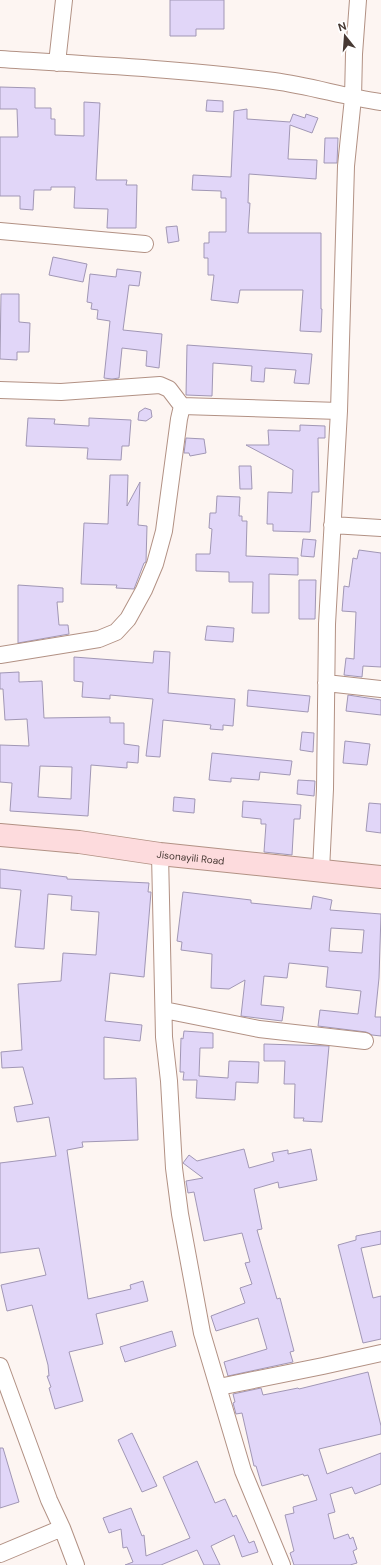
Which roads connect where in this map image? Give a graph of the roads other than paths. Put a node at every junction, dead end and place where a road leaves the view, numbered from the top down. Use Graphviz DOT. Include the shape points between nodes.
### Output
graph roads {
  1 [pos="64,0"];
  2 [pos="358,0"];
  3 [pos="0,59"];
  4 [pos="57,63"];
  5 [pos="353,98"];
  6 [pos="381,102"];
  7 [pos="0,231"];
  8 [pos="145,244"];
  9 [pos="0,390"];
  10 [pos="182,406"];
  11 [pos="339,411"];
  12 [pos="332,526"];
  13 [pos="381,528"];
  14 [pos="0,655"];
  15 [pos="326,683"];
  16 [pos="381,689"];
  17 [pos="0,835"];
  18 [pos="160,854"];
  19 [pos="321,870"];
  20 [pos="381,877"];
  21 [pos="164,1010"];
  22 [pos="365,1041"];
  23 [pos="381,1353"];
  24 [pos="0,1366"];
  25 [pos="219,1387"];
  26 [pos="62,1528"];
  27 [pos="0,1554"];
  28 [pos="76,1565"];
  29 [pos="282,1565"];
  1 -- 4 [label="street"];
  2 -- 5 [label="street"];
  3 -- 4 [label="street"];
  4 -- 5 [label="street" via="172,70 272,81 304,85"];
  5 -- 6 [label="street"];
  5 -- 11 [label="street" via="346,166"];
  7 -- 8 [label="street"];
  9 -- 10 [label="street" via="61,392 160,385 169,389"];
  10 -- 11 [label="street"];
  10 -- 14 [label="street" via="164,531 144,590 128,619 116,632 100,639"];
  11 -- 12 [label="street"];
  12 -- 13 [label="street"];
  12 -- 15 [label="street"];
  15 -- 16 [label="street"];
  15 -- 19 [label="street"];
  17 -- 18 [label="street, Jisonayili Road" via="79,842"];
  18 -- 19 [label="street, Jisonayili Road"];
  18 -- 21 [label="street"];
  19 -- 20 [label="street, Jisonayili Road"];
  21 -- 22 [label="street" via="259,1029"];
  21 -- 25 [label="street" via="174,1168 180,1214 202,1333"];
  23 -- 25 [label="street"];
  24 -- 26 [label="street" via="49,1500"];
  25 -- 29 [label="street" via="243,1471"];
  26 -- 27 [label="street"];
  26 -- 28 [label="street"];
}
